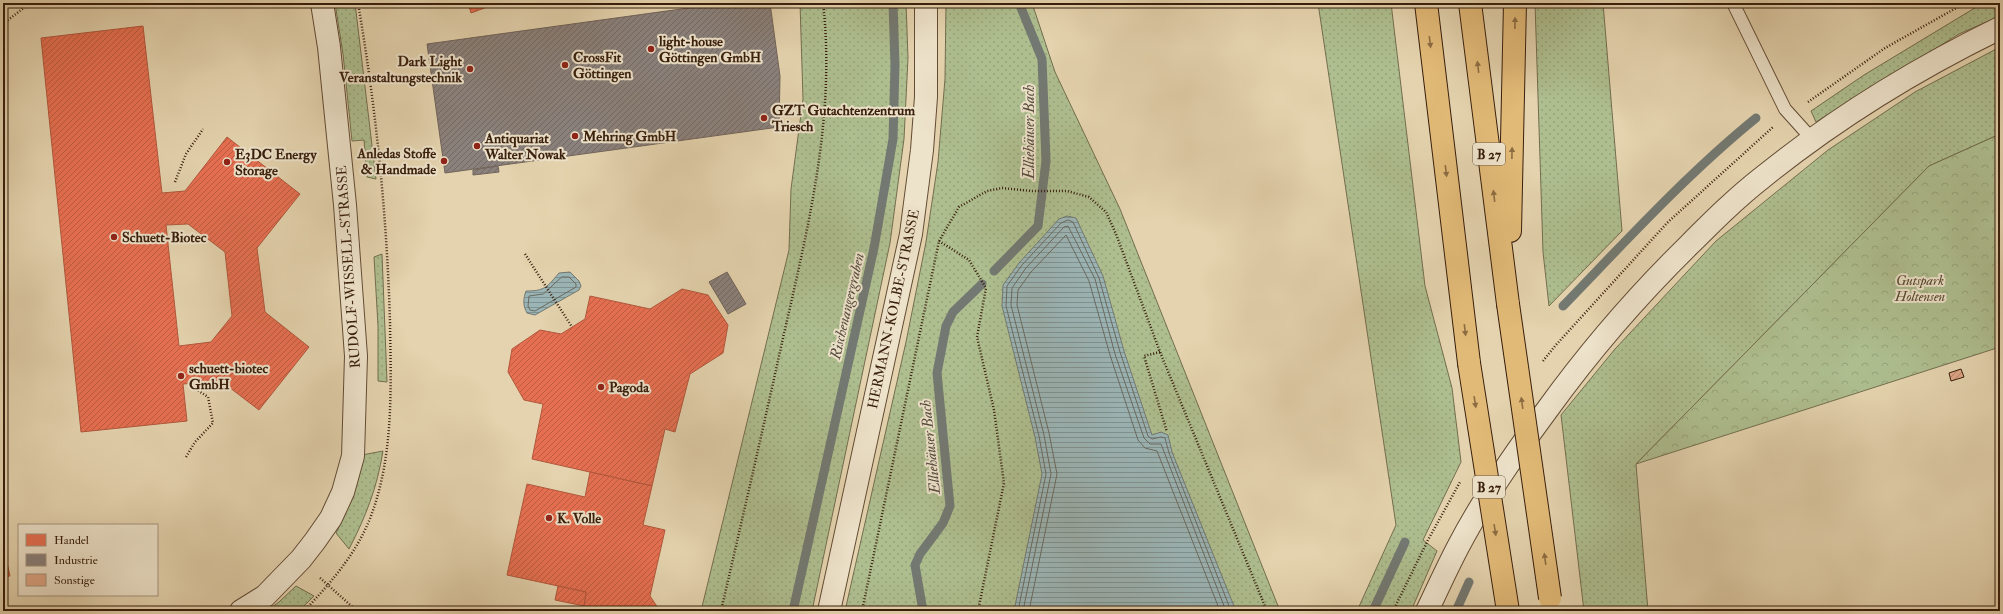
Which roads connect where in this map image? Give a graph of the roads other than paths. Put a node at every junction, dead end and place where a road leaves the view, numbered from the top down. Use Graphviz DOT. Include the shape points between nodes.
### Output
graph roads {
  1 [pos="322,3"];
  2 [pos="926,3"];
  3 [pos="1426,3"];
  4 [pos="1470,3"];
  5 [pos="1515,3"];
  6 [pos="1733,3"];
  7 [pos="2000,28"];
  8 [pos="1812,139"];
  9 [pos="1508,304"];
  10 [pos="1551,604"];
  11 [pos="241,611"];
  12 [pos="829,611"];
  13 [pos="1427,611"];
  14 [pos="1508,611"];
  1 -- 11 [label="street, RUDOLF-WISSELL-STRASSE" via="345,205 356,356 353,456 343,492 331,518 301,559 265,596"];
  2 -- 12 [label="street, HERMANN-KOLBE-STRASSE" via="926,98 911,234"];
  3 -- 14 [label="highway, B 27, one-way, bridge" via="1469,363"];
  9 -- 4 [label="highway, B 27, one-way"];
  9 -- 5 [label="highway, one-way"];
  6 -- 8 [label="lane" via="1785,109"];
  7 -- 8 [label="street" via="1903,79"];
  8 -- 13 [label="street" via="1721,213 1646,287 1578,366 1514,454 1459,545"];
  10 -- 9 [label="highway, B 27, one-way, bridge"];
}
